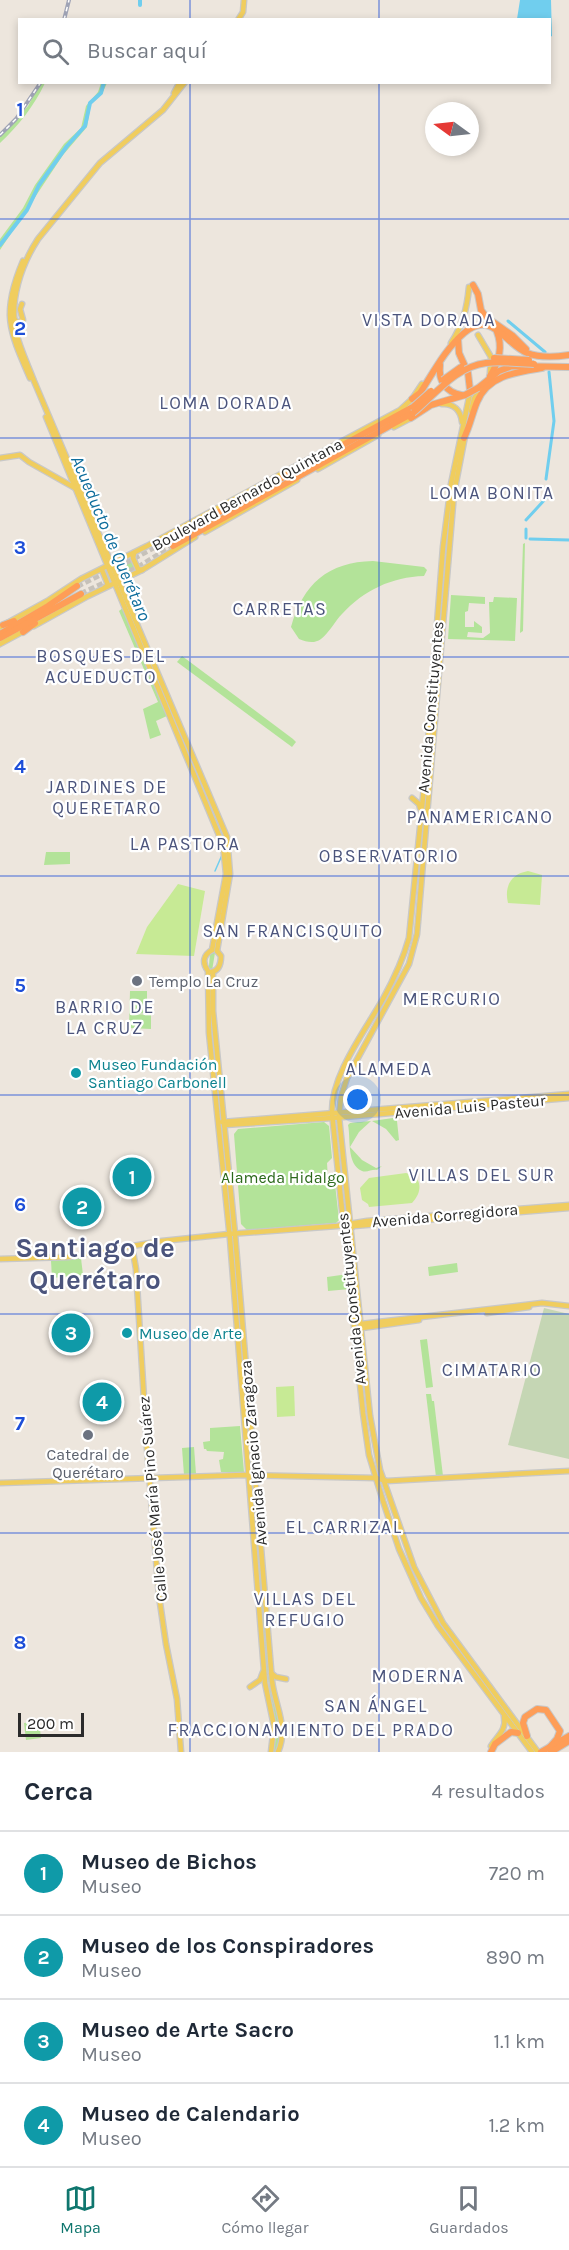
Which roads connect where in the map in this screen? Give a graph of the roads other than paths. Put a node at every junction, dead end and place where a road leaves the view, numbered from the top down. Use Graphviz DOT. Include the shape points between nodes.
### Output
graph roads {
  1 [pos="245,0"];
  2 [pos="240,18"];
  3 [pos="179,84"];
  4 [pos="183,84"];
  5 [pos="471,286"];
  6 [pos="468,297"];
  7 [pos="22,304"];
  8 [pos="15,319"];
  9 [pos="495,329"];
  10 [pos="478,335"];
  11 [pos="458,338"];
  12 [pos="534,355"];
  13 [pos="443,359"];
  14 [pos="569,361"];
  15 [pos="542,368"];
  16 [pos="486,381"];
  17 [pos="465,393"];
  18 [pos="412,399"];
  19 [pos="411,418"];
  20 [pos="368,426"];
  21 [pos="53,429"];
  22 [pos="461,430"];
  23 [pos="464,438"];
  24 [pos="373,439"];
  25 [pos="346,446"];
  26 [pos="336,447"];
  27 [pos="332,456"];
  28 [pos="0,458"];
  29 [pos="272,483"];
  30 [pos="78,487"];
  31 [pos="240,496"];
  32 [pos="244,507"];
  33 [pos="199,535"];
  34 [pos="172,537"];
  35 [pos="173,546"];
  36 [pos="134,553"];
  37 [pos="110,564"];
  38 [pos="97,570"];
  39 [pos="142,570"];
  40 [pos="117,583"];
  41 [pos="77,586"];
  42 [pos="84,595"];
  43 [pos="51,607"];
  44 [pos="2,626"];
  45 [pos="23,632"];
  46 [pos="0,638"];
  47 [pos="146,651"];
  48 [pos="412,798"];
  49 [pos="213,802"];
  50 [pos="209,807"];
  51 [pos="421,814"];
  52 [pos="214,950"];
  53 [pos="210,972"];
  54 [pos="569,1096"];
  55 [pos="339,1115"];
  56 [pos="332,1116"];
  57 [pos="222,1123"];
  58 [pos="569,1206"];
  59 [pos="344,1226"];
  60 [pos="351,1226"];
  61 [pos="345,1232"];
  62 [pos="232,1234"];
  63 [pos="132,1246"];
  64 [pos="0,1259"];
  65 [pos="569,1308"];
  66 [pos="362,1326"];
  67 [pos="569,1471"];
  68 [pos="251,1476"];
  69 [pos="150,1478"];
  70 [pos="376,1478"];
  71 [pos="383,1480"];
  72 [pos="0,1483"];
  73 [pos="264,1669"];
  74 [pos="271,1673"];
  75 [pos="286,1679"];
  76 [pos="250,1687"];
  77 [pos="500,1709"];
  78 [pos="518,1732"];
  79 [pos="527,1736"];
  80 [pos="569,1736"];
  81 [pos="274,1737"];
  82 [pos="282,1738"];
  83 [pos="569,1741"];
  84 [pos="545,1751"];
  85 [pos="181,1752"];
  86 [pos="271,1752"];
  87 [pos="278,1752"];
  88 [pos="490,1752"];
  89 [pos="532,1752"];
  1 -- 2 [label="main road"];
  3 -- 21 [label="main road" via="161,109 91,170 36,237 18,273 11,302 11,333"];
  4 -- 8 [label="main road" via="163,110 100,163 38,239 19,281"];
  5 -- 6 [label="main road"];
  5 -- 12 [label="highway" via="486,317"];
  6 -- 11 [label="main road" via="466,318"];
  6 -- 18 [label="main road, Boulevard Bernardo Quintana" via="459,330"];
  7 -- 8 [label="main road" via="23,320 18,323"];
  8 -- 21 [label="main road" via="19,341"];
  9 -- 11 [label="highway" via="478,325"];
  9 -- 12 [label="highway"];
  9 -- 16 [label="highway" via="500,352"];
  10 -- 16 [label="main road, Avenida Constituyentes" via="491,357"];
  11 -- 13 [label="highway"];
  11 -- 17 [label="highway" via="459,353 468,373"];
  12 -- 14 [label="highway"];
  13 -- 17 [label="highway" via="443,384 451,392"];
  13 -- 18 [label="highway"];
  14 -- 15 [label="highway"];
  14 -- 25 [label="highway, Boulevard Bernardo Quintana, bridge" via="474,361 453,371 408,411"];
  15 -- 16 [label="highway" via="512,366"];
  15 -- 23 [label="highway" via="506,374 485,389"];
  16 -- 17 [label="highway, bridge"];
  16 -- 23 [label="main road, Avenida Constituyentes" via="474,399"];
  17 -- 19 [label="highway" via="431,405"];
  17 -- 22 [label="main road, Avenida Constituyentes"];
  18 -- 20 [label="main road, Boulevard Bernardo Quintana" via="400,410"];
  19 -- 22 [label="main road, Boulevard Bernardo Quintana" via="447,404 460,413"];
  19 -- 24 [label="main road, Boulevard Bernardo Quintana"];
  20 -- 26 [label="highway"];
  20 -- 31 [label="main road, Boulevard Bernardo Quintana"];
  21 -- 30 [label="main road"];
  22 -- 51 [label="main road, Avenida Constituyentes" via="443,547"];
  23 -- 55 [label="main road, Avenida Constituyentes" via="454,493 417,934 409,964 346,1078"];
  24 -- 27 [label="highway"];
  24 -- 33 [label="main road, Boulevard Bernardo Quintana"];
  25 -- 26 [label="highway, Boulevard Bernardo Quintana"];
  25 -- 27 [label="highway, Boulevard Bernardo Quintana"];
  26 -- 29 [label="highway, Boulevard Bernardo Quintana"];
  27 -- 32 [label="highway, Boulevard Bernardo Quintana"];
  28 -- 30 [label="main road" via="21,455"];
  29 -- 31 [label="highway"];
  29 -- 34 [label="highway, Boulevard Bernardo Quintana"];
  30 -- 37 [label="main road"];
  31 -- 36 [label="main road, Boulevard Bernardo Quintana"];
  32 -- 33 [label="highway"];
  32 -- 35 [label="highway, Boulevard Bernardo Quintana"];
  33 -- 39 [label="main road, Boulevard Bernardo Quintana"];
  36 -- 37 [label="main road, Boulevard Bernardo Quintana"];
  36 -- 39 [label="main road" via="134,562"];
  37 -- 38 [label="main road, Boulevard Bernardo Quintana"];
  37 -- 40 [label="main road"];
  38 -- 42 [label="main road" via="102,570 108,585"];
  38 -- 44 [label="main road, Boulevard Bernardo Quintana"];
  39 -- 40 [label="main road, Boulevard Bernardo Quintana"];
  40 -- 42 [label="main road, Boulevard Bernardo Quintana"];
  40 -- 47 [label="main road"];
  41 -- 43 [label="highway, Boulevard Bernardo Quintana"];
  42 -- 43 [label="highway, Boulevard Bernardo Quintana"];
  42 -- 45 [label="main road, Boulevard Bernardo Quintana"];
  43 -- 44 [label="highway"];
  43 -- 45 [label="highway"];
  43 -- 46 [label="highway, Boulevard Bernardo Quintana"];
  45 -- 46 [label="main road, Boulevard Bernardo Quintana"];
  47 -- 49 [label="main road"];
  47 -- 50 [label="main road"];
  48 -- 51 [label="main road" via="419,804"];
  49 -- 50 [label="main road"];
  49 -- 52 [label="main road" via="227,837 230,874"];
  50 -- 52 [label="main road" via="223,842 226,874"];
  51 -- 56 [label="main road, Avenida Constituyentes" via="406,950 340,1076 332,1100"];
  52 -- 53 [label="main road" via="204,960"];
  52 -- 53 [label="main road" via="221,961"];
  53 -- 57 [label="main road, Avenida Ignacio Zaragoza" via="209,1022"];
  54 -- 55 [label="main road, Avenida Luis Pasteur"];
  55 -- 56 [label="main road, Avenida Luis Pasteur"];
  55 -- 60 [label="main road, Avenida Constituyentes"];
  56 -- 57 [label="main road, Avenida Luis Pasteur"];
  56 -- 59 [label="main road, Avenida Constituyentes"];
  57 -- 62 [label="main road, Avenida Ignacio Zaragoza"];
  58 -- 60 [label="main road, Avenida Corregidora"];
  59 -- 60 [label="main road, Avenida Corregidora"];
  59 -- 61 [label="main road, Avenida Constituyentes"];
  59 -- 62 [label="main road, Avenida Corregidora"];
  60 -- 61 [label="main road"];
  60 -- 66 [label="main road, Avenida Constituyentes"];
  61 -- 70 [label="main road, Avenida Constituyentes" via="363,1413"];
  62 -- 63 [label="main road, Avenida Corregidora"];
  62 -- 68 [label="main road, Avenida Ignacio Zaragoza"];
  63 -- 64 [label="main road, Avenida Corregidora" via="68,1257"];
  63 -- 69 [label="main road, Calle José María Pino Suárez"];
  65 -- 66 [label="main road" via="542,1305"];
  66 -- 71 [label="main road, Avenida Constituyentes" via="370,1416"];
  67 -- 71 [label="main road"];
  68 -- 69 [label="main road"];
  68 -- 70 [label="main road"];
  68 -- 73 [label="main road, Avenida Ignacio Zaragoza"];
  68 -- 74 [label="main road, Avenida Ignacio Zaragoza"];
  69 -- 72 [label="main road"];
  69 -- 85 [label="main road, Calle José María Pino Suárez" via="159,1596 177,1699"];
  70 -- 71 [label="main road"];
  70 -- 77 [label="main road, Avenida Constituyentes" via="399,1548 421,1598"];
  71 -- 79 [label="main road, Avenida Constituyentes" via="414,1567 442,1622"];
  73 -- 76 [label="main road" via="260,1680"];
  73 -- 81 [label="main road, Avenida Ignacio Zaragoza"];
  74 -- 75 [label="main road"];
  74 -- 82 [label="main road, Avenida Ignacio Zaragoza" via="282,1720"];
  77 -- 78 [label="main road, Avenida Constituyentes"];
  77 -- 88 [label="main road" via="505,1724"];
  78 -- 88 [label="highway" via="511,1732"];
  78 -- 89 [label="main road, Avenida Constituyentes"];
  79 -- 84 [label="main road, Avenida Constituyentes"];
  79 -- 84 [label="highway" via="525,1717 545,1706 560,1731"];
  80 -- 84 [label="highway"];
  81 -- 82 [label="main road"];
  81 -- 86 [label="main road, Avenida Ignacio Zaragoza"];
  82 -- 87 [label="main road, Avenida Ignacio Zaragoza"];
  83 -- 84 [label="highway"];
}
